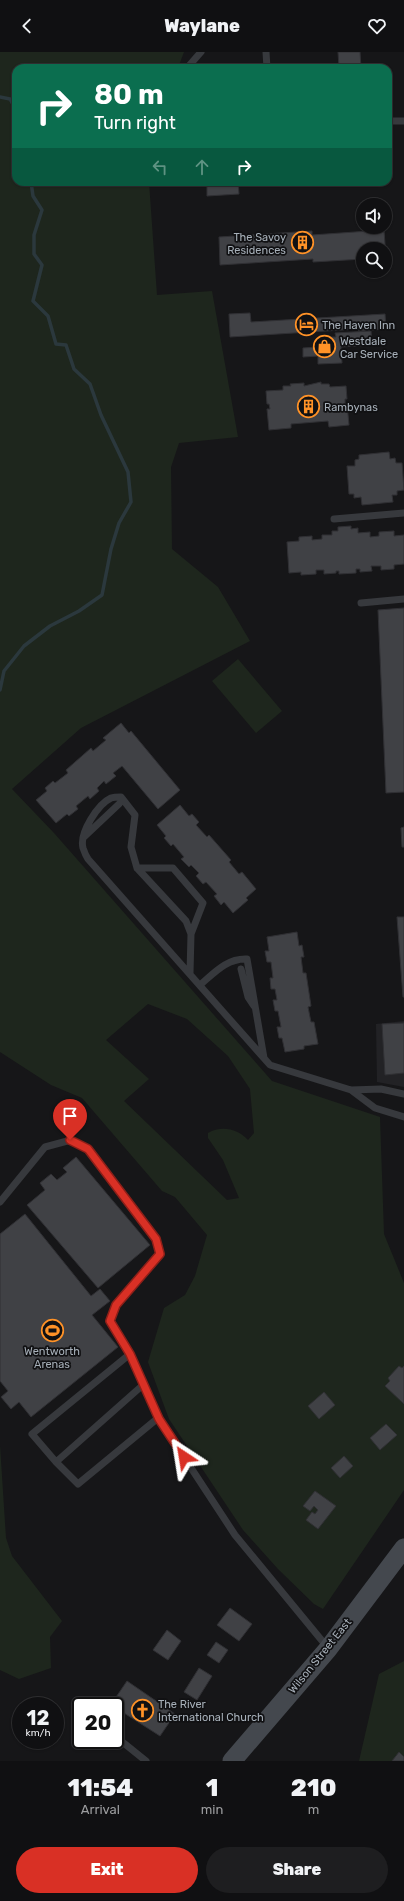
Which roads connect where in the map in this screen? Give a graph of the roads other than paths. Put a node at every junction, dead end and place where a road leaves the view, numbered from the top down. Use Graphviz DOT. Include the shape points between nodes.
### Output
graph roads {
  1 [pos="201,52"];
  2 [pos="266,52"];
  3 [pos="190,64"];
  4 [pos="267,64"];
  5 [pos="392,121"];
  6 [pos="404,121"];
  7 [pos="404,513"];
  8 [pos="334,518"];
  9 [pos="404,599"];
  10 [pos="361,603"];
  11 [pos="119,804"];
  12 [pos="83,838"];
  13 [pos="137,868"];
  14 [pos="191,934"];
  15 [pos="241,968"];
  16 [pos="190,973"];
  17 [pos="200,985"];
  18 [pos="255,1007"];
  19 [pos="264,1058"];
  20 [pos="351,1090"];
  21 [pos="404,1094"];
  22 [pos="404,1118"];
  23 [pos="0,1202"];
  24 [pos="130,1354"];
  25 [pos="144,1384"];
  26 [pos="159,1419"];
  27 [pos="56,1462"];
  28 [pos="404,1548"];
  29 [pos="328,1648"];
  30 [pos="124,1743"];
  31 [pos="146,1761"];
  32 [pos="232,1761"];
  1 -- 3 [label="lane"];
  2 -- 4 [label="lane"];
  5 -- 6 [label="lane"];
  7 -- 8 [label="lane"];
  9 -- 10 [label="lane"];
  11 -- 12 [label="lane"];
  12 -- 13 [label="lane" via="87,826 99,809 112,798 121,797 136,815 131,847"];
  12 -- 16 [label="lane" via="82,847 88,859"];
  13 -- 14 [label="lane" via="186,921"];
  13 -- 14 [label="lane" via="173,868 203,903"];
  14 -- 16 [label="lane"];
  15 -- 18 [label="lane" via="248,997"];
  16 -- 17 [label="lane"];
  17 -- 18 [label="lane" via="236,958 247,959"];
  17 -- 19 [label="lane"];
  18 -- 19 [label="lane"];
  19 -- 20 [label="lane" via="270,1065"];
  20 -- 21 [label="lane" via="382,1089"];
  20 -- 22 [label="lane" via="375,1108"];
  23 -- 24 [label="lane" via="45,1147 70,1140 88,1149 156,1239 160,1254 116,1305 110,1321"];
  24 -- 25 [label="lane"];
  24 -- 27 [label="lane" via="32,1434"];
  25 -- 26 [label="lane"];
  25 -- 27 [label="lane"];
  26 -- 27 [label="lane" via="78,1484"];
  26 -- 29 [label="lane" via="235,1535"];
  28 -- 29 [label="main road, Wilson Street East"];
  29 -- 32 [label="main road, Wilson Street East"];
  30 -- 31 [label="lane"];
}
